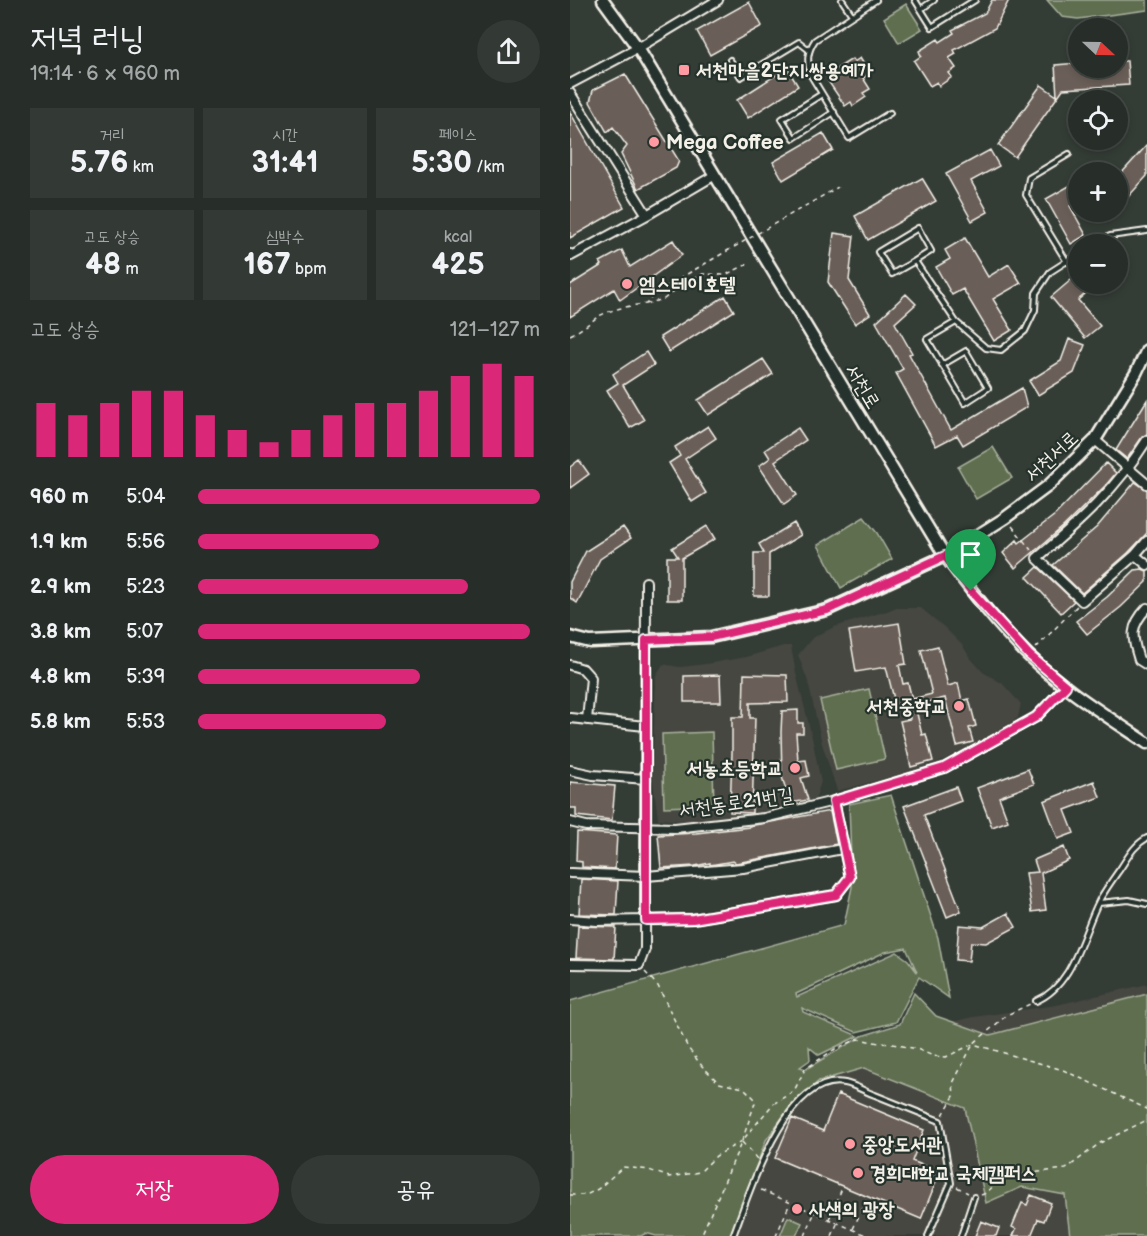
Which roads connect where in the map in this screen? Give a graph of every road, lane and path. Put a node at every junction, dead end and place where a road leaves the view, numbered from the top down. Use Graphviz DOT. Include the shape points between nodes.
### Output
graph roads {
  1 [pos="603,0"];
  2 [pos="718,0"];
  3 [pos="842,0"];
  4 [pos="876,0"];
  5 [pos="915,0"];
  6 [pos="934,0"];
  7 [pos="975,0"];
  8 [pos="921,9"];
  9 [pos="852,15"];
  10 [pos="638,48"];
  11 [pos="809,50"];
  12 [pos="730,60"];
  13 [pos="570,84"];
  14 [pos="570,93"];
  15 [pos="822,94"];
  16 [pos="834,112"];
  17 [pos="890,113"];
  18 [pos="1069,154"];
  19 [pos="715,175"];
  20 [pos="838,187"];
  21 [pos="647,215"];
  22 [pos="1147,231"];
  23 [pos="1125,234"];
  24 [pos="570,254"];
  25 [pos="915,261"];
  26 [pos="1067,262"];
  27 [pos="748,264"];
  28 [pos="646,304"];
  29 [pos="956,322"];
  30 [pos="570,335"];
  31 [pos="1147,350"];
  32 [pos="942,365"];
  33 [pos="1095,440"];
  34 [pos="1147,440"];
  35 [pos="1129,469"];
  36 [pos="1147,484"];
  37 [pos="1005,518"];
  38 [pos="1147,541"];
  39 [pos="1135,555"];
  40 [pos="945,556"];
  41 [pos="1037,558"];
  42 [pos="1147,565"];
  43 [pos="646,582"];
  44 [pos="1082,601"];
  45 [pos="1147,608"];
  46 [pos="570,637"];
  47 [pos="646,640"];
  48 [pos="1029,655"];
  49 [pos="570,665"];
  50 [pos="1147,665"];
  51 [pos="1066,686"];
  52 [pos="570,718"];
  53 [pos="587,720"];
  54 [pos="645,726"];
  55 [pos="1147,743"];
  56 [pos="570,770"];
  57 [pos="646,779"];
  58 [pos="834,801"];
  59 [pos="570,822"];
  60 [pos="646,828"];
  61 [pos="1147,838"];
  62 [pos="842,849"];
  63 [pos="570,873"];
  64 [pos="646,876"];
  65 [pos="1098,903"];
  66 [pos="1147,904"];
  67 [pos="570,919"];
  68 [pos="646,920"];
  69 [pos="570,964"];
  70 [pos="639,965"];
  71 [pos="1036,1001"];
  72 [pos="973,1044"];
  73 [pos="1147,1109"];
  74 [pos="1147,1120"];
  75 [pos="939,1121"];
  76 [pos="742,1141"];
  77 [pos="761,1164"];
  78 [pos="951,1183"];
  79 [pos="843,1186"];
  80 [pos="761,1190"];
  81 [pos="570,1195"];
  82 [pos="868,1197"];
  83 [pos="975,1197"];
  84 [pos="790,1202"];
  85 [pos="814,1213"];
  86 [pos="828,1219"];
  87 [pos="837,1223"];
  88 [pos="853,1230"];
  89 [pos="701,1236"];
  90 [pos="733,1236"];
  91 [pos="776,1236"];
  92 [pos="805,1236"];
  93 [pos="832,1236"];
  94 [pos="865,1236"];
  95 [pos="928,1236"];
  96 [pos="961,1236"];
  1 -- 10 [label="street, 서천로"];
  2 -- 10 [label="street"];
  3 -- 9 [label="lane"];
  4 -- 9 [label="lane"];
  5 -- 8 [label="lane"];
  6 -- 8 [label="lane"];
  7 -- 8 [label="lane" via="932,27"];
  9 -- 11 [label="lane" via="815,40"];
  10 -- 13 [label="street"];
  10 -- 19 [label="street, 서천로"];
  11 -- 12 [label="lane" via="799,42 741,77"];
  11 -- 15 [label="lane" via="810,74"];
  14 -- 21 [label="street"];
  15 -- 16 [label="lane"];
  15 -- 16 [label="lane" via="782,119 794,138"];
  16 -- 17 [label="lane" via="849,138"];
  18 -- 26 [label="lane" via="1029,178 1026,195"];
  19 -- 21 [label="street"];
  19 -- 40 [label="street, 서천로"];
  20 -- 28 [label="path, bridge" via="656,292"];
  21 -- 24 [label="street"];
  22 -- 23 [label="lane"];
  25 -- 25 [label="lane" via="931,251 918,228 878,252 892,274"];
  25 -- 29 [label="lane"];
  26 -- 29 [label="lane" via="1050,272 1036,293 1035,310 1025,331 1001,350 986,348"];
  27 -- 28 [label="path" via="725,275 703,274 664,299"];
  28 -- 30 [label="path" via="601,315"];
  29 -- 32 [label="lane" via="927,339"];
  31 -- 33 [label="street, 서천서로"];
  32 -- 32 [label="lane" via="965,403 988,388 966,351"];
  33 -- 35 [label="street"];
  33 -- 37 [label="street, 서천서로" via="1048,486"];
  34 -- 35 [label="street"];
  35 -- 36 [label="street"];
  35 -- 41 [label="street" via="1084,519"];
  37 -- 40 [label="street, 서천서로"];
  37 -- 41 [label="path"];
  38 -- 39 [label="street"];
  39 -- 42 [label="street"];
  39 -- 44 [label="street"];
  40 -- 47 [label="street, 서천서로" via="827,610 711,637"];
  40 -- 48 [label="street, 서천로"];
  41 -- 44 [label="street"];
  43 -- 47 [label="street"];
  44 -- 48 [label="path"];
  45 -- 50 [label="street" via="1137,619 1132,634 1139,660"];
  46 -- 47 [label="street, 서천서로" via="590,642"];
  47 -- 54 [label="street"];
  48 -- 51 [label="street, 서천로"];
  49 -- 53 [label="street" via="583,669 591,678"];
  51 -- 55 [label="street, 서천로"];
  51 -- 58 [label="street, 서천동로21번길" via="1036,717 944,768"];
  52 -- 53 [label="street"];
  53 -- 54 [label="street"];
  54 -- 57 [label="street"];
  56 -- 57 [label="street"];
  57 -- 60 [label="street"];
  58 -- 60 [label="street, 서천동로21번길" via="764,818"];
  58 -- 62 [label="street"];
  59 -- 60 [label="street, 서천동로21번길"];
  60 -- 64 [label="street"];
  61 -- 65 [label="lane" via="1133,849"];
  62 -- 64 [label="street" via="743,868"];
  62 -- 68 [label="street" via="850,877 836,895 693,919"];
  63 -- 64 [label="street"];
  64 -- 68 [label="street"];
  65 -- 66 [label="lane" via="1129,900"];
  65 -- 71 [label="lane" via="1065,977 1047,997"];
  67 -- 68 [label="street"];
  68 -- 70 [label="street" via="645,949"];
  69 -- 70 [label="street"];
  70 -- 76 [label="path" via="658,986 688,1048 702,1066 719,1083 744,1088 756,1100"];
  71 -- 72 [label="path" via="1007,1015"];
  72 -- 73 [label="path" via="1063,1070"];
  72 -- 75 [label="path" via="953,1083 954,1096"];
  72 -- 76 [label="path" via="946,1057 858,1039 846,1044 805,1069 794,1091 773,1104"];
  74 -- 83 [label="path" via="1100,1143 1066,1169 1005,1176 986,1193"];
  75 -- 77 [label="lane" via="845,1083 824,1084 797,1102"];
  75 -- 78 [label="lane"];
  76 -- 77 [label="path"];
  76 -- 81 [label="path" via="716,1156 700,1172 669,1177 623,1167 598,1189 586,1195"];
  76 -- 89 [label="path"];
  77 -- 90 [label="lane"];
  78 -- 83 [label="path"];
  78 -- 95 [label="lane"];
  79 -- 86 [label="path"];
  80 -- 84 [label="path"];
  82 -- 88 [label="path"];
  83 -- 96 [label="lane"];
  84 -- 85 [label="path"];
  84 -- 91 [label="path"];
  85 -- 86 [label="path"];
  85 -- 92 [label="path"];
  86 -- 87 [label="path"];
  87 -- 88 [label="path"];
  87 -- 93 [label="path"];
  88 -- 94 [label="path"];
}
